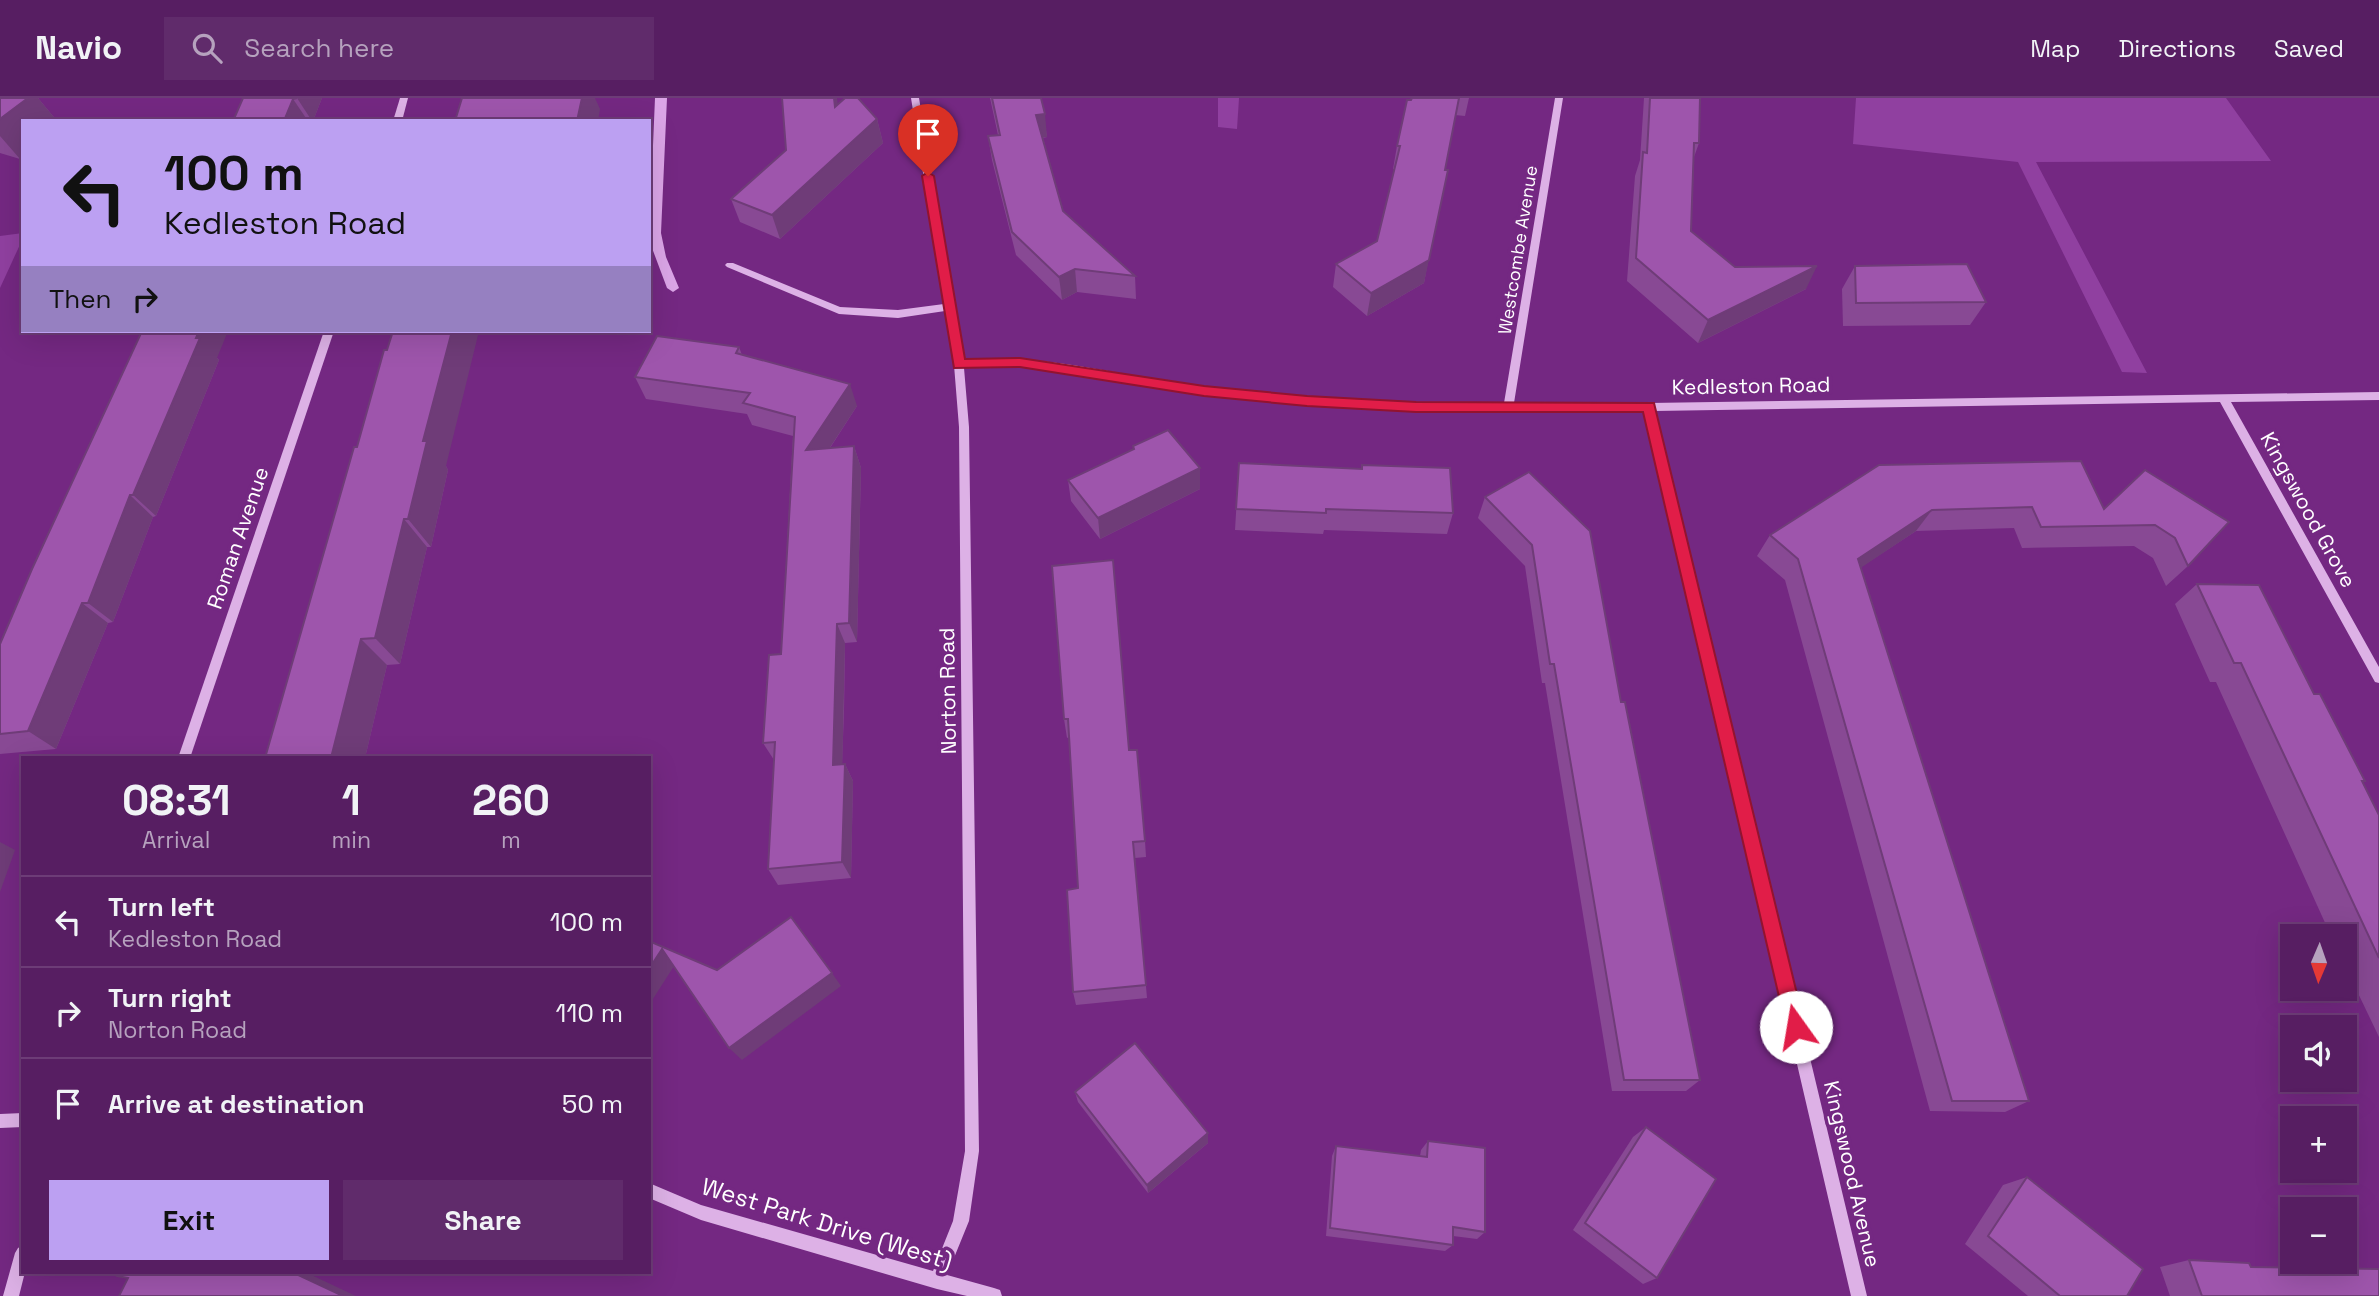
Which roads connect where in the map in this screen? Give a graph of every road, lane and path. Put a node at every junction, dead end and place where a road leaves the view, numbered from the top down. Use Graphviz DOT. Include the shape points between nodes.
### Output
graph roads {
  1 [pos="404,98"];
  2 [pos="915,98"];
  3 [pos="1559,98"];
  4 [pos="398,119"];
  5 [pos="730,265"];
  6 [pos="950,307"];
  7 [pos="328,333"];
  8 [pos="959,365"];
  9 [pos="2379,397"];
  10 [pos="2222,398"];
  11 [pos="1649,407"];
  12 [pos="1508,408"];
  13 [pos="2379,678"];
  14 [pos="185,756"];
  15 [pos="21,1120"];
  16 [pos="0,1121"];
  17 [pos="651,1191"];
  18 [pos="21,1260"];
  19 [pos="937,1281"];
  20 [pos="11,1296"];
  21 [pos="994,1296"];
  22 [pos="1859,1296"];
  1 -- 4 [label="street"];
  2 -- 6 [label="street, Norton Road"];
  3 -- 12 [label="street, Westcombe Avenue"];
  5 -- 6 [label="street" via="839,310 898,314"];
  6 -- 8 [label="street, Norton Road"];
  7 -- 14 [label="street, Roman Avenue"];
  8 -- 12 [label="street, Kedleston Road" via="1020,362 1204,391 1307,401"];
  8 -- 19 [label="street, Norton Road" via="964,428 972,1151 961,1221"];
  9 -- 10 [label="street, Kedleston Road"];
  10 -- 11 [label="street, Kedleston Road"];
  10 -- 13 [label="street, Kingswood Grove"];
  11 -- 12 [label="street, Kedleston Road"];
  11 -- 22 [label="street, Kingswood Avenue"];
  15 -- 16 [label="street"];
  17 -- 19 [label="street, West Park Drive (West)" via="701,1212"];
  18 -- 20 [label="street"];
  19 -- 21 [label="street, West Park Drive (West)"];
}
